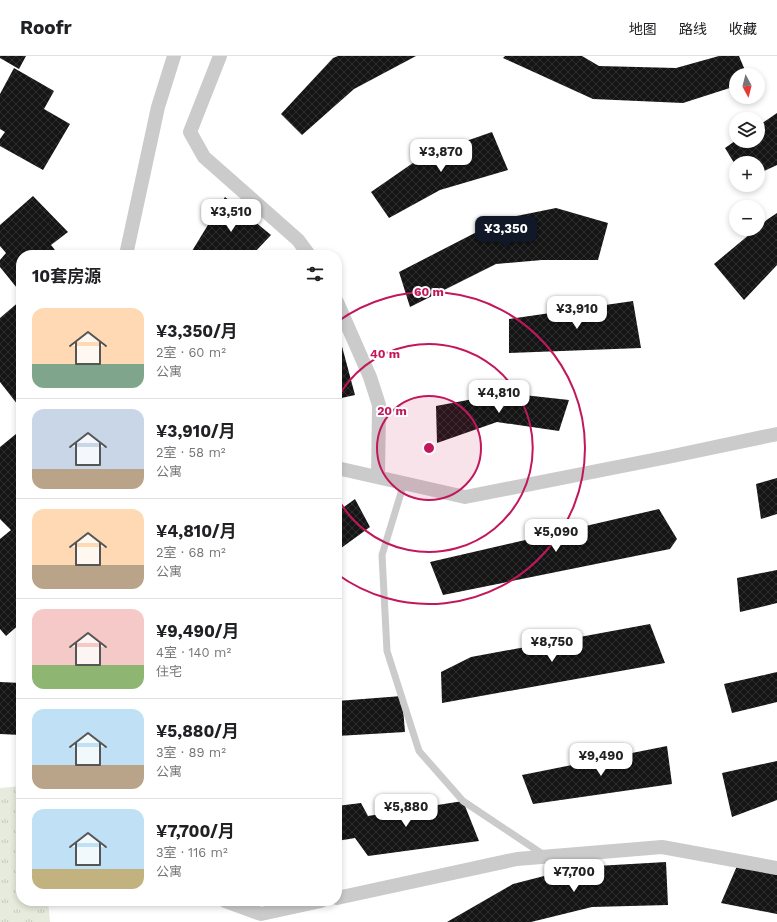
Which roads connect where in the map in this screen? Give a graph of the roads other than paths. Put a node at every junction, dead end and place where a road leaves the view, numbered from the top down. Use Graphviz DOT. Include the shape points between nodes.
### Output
graph roads {
  1 [pos="174,56"];
  2 [pos="220,56"];
  3 [pos="127,250"];
  4 [pos="305,250"];
  5 [pos="342,313"];
  6 [pos="777,434"];
  7 [pos="342,469"];
  8 [pos="378,477"];
  9 [pos="404,483"];
  10 [pos="546,856"];
  11 [pos="777,868"];
  12 [pos="342,897"];
  13 [pos="236,906"];
  14 [pos="304,906"];
  15 [pos="264,918"];
  1 -- 3 [label="street" via="158,107"];
  2 -- 4 [label="street" via="190,132 204,156 298,240"];
  5 -- 8 [label="street" via="370,377 379,405"];
  6 -- 9 [label="street" via="465,496"];
  7 -- 8 [label="street"];
  8 -- 9 [label="street"];
  9 -- 10 [label="lane" via="382,555 387,651 419,751 463,800"];
  10 -- 11 [label="street" via="662,847"];
  10 -- 12 [label="street" via="517,859"];
  13 -- 15 [label="street"];
  14 -- 15 [label="street"];
}
